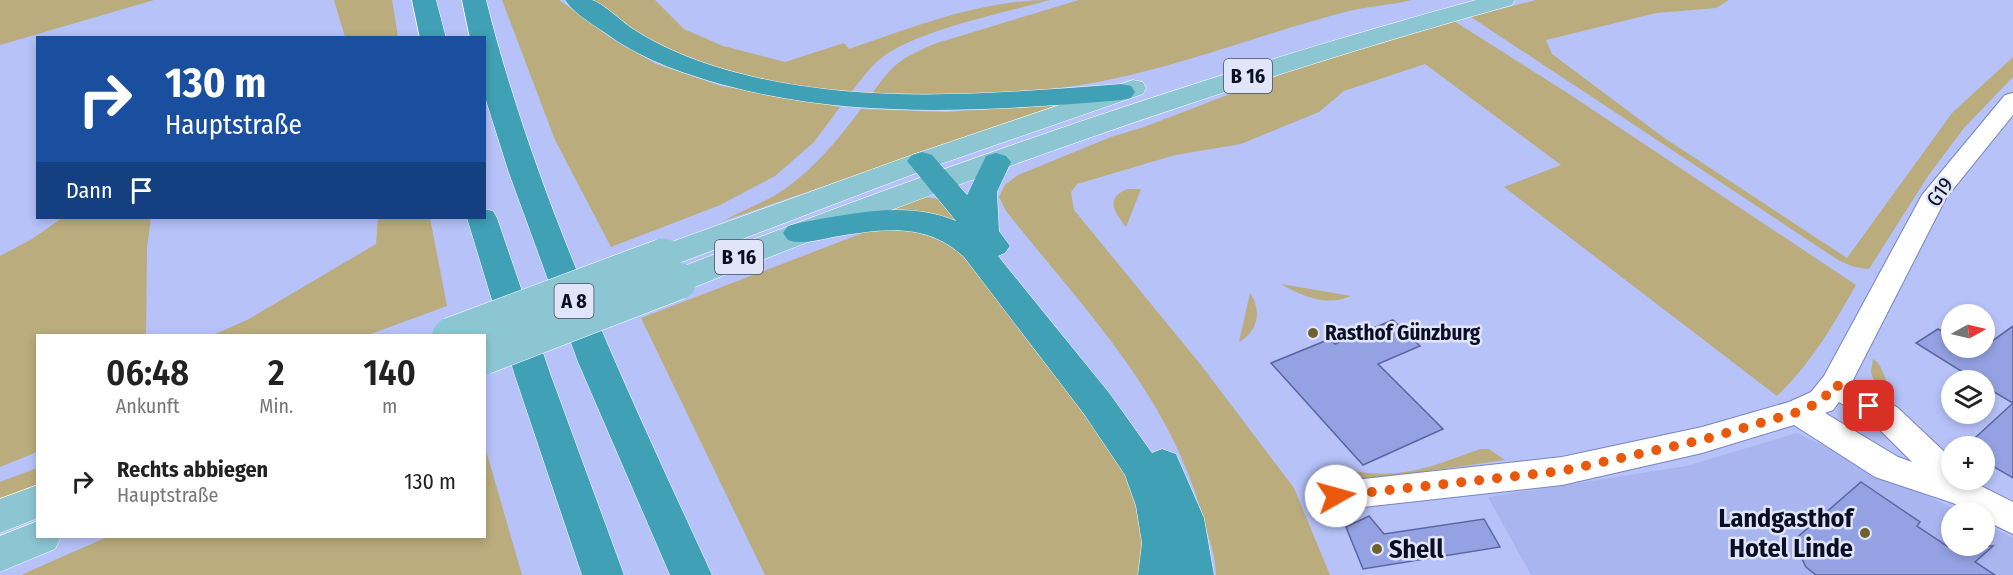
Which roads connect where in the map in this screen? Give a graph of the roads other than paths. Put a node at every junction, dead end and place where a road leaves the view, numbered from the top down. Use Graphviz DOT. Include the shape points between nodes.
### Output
graph roads {
  1 [pos="424,0"];
  2 [pos="474,0"];
  3 [pos="577,0"];
  4 [pos="1436,0"];
  5 [pos="1503,0"];
  6 [pos="433,36"];
  7 [pos="483,36"];
  8 [pos="486,51"];
  9 [pos="1120,92"];
  10 [pos="2013,100"];
  11 [pos="996,162"];
  12 [pos="931,172"];
  13 [pos="482,219"];
  14 [pos="799,232"];
  15 [pos="983,233"];
  16 [pos="670,269"];
  17 [pos="459,334"];
  18 [pos="486,355"];
  19 [pos="1835,384"];
  20 [pos="1798,412"];
  21 [pos="1941,469"];
  22 [pos="1941,480"];
  23 [pos="1966,490"];
  24 [pos="1336,496"];
  25 [pos="36,502"];
  26 [pos="0,516"];
  27 [pos="2013,519"];
  28 [pos="39,538"];
  29 [pos="0,554"];
  30 [pos="691,574"];
  31 [pos="603,575"];
  32 [pos="1160,575"];
  33 [pos="1193,575"];
  1 -- 6 [label="highway"];
  2 -- 7 [label="highway"];
  3 -- 9 [label="highway" via="652,50 722,76 788,91 887,103 992,103"];
  4 -- 9 [label="main road, B 16"];
  5 -- 11 [label="main road, B 16" via="1401,27 1139,110"];
  8 -- 30 [label="highway, A 8" via="524,173 596,362"];
  9 -- 12 [label="main road, B 16"];
  10 -- 19 [label="street, G19" via="1935,195"];
  11 -- 12 [label="main road, B 16"];
  11 -- 15 [label="highway" via="982,192"];
  12 -- 14 [label="main road, B 16"];
  12 -- 15 [label="highway"];
  12 -- 16 [label="main road, B 16"];
  13 -- 31 [label="highway"];
  14 -- 16 [label="main road, B 16"];
  14 -- 32 [label="highway" via="879,221 913,221 959,234 975,249 1097,404 1142,469 1156,506 1161,534"];
  15 -- 33 [label="highway" via="1112,387 1149,441 1170,479 1184,518"];
  16 -- 17 [label="main road, B 16, bridge"];
  16 -- 18 [label="main road, B 16, bridge"];
  19 -- 20 [label="street, G19" via="1822,401"];
  19 -- 21 [label="street" via="1887,417"];
  20 -- 22 [label="street" via="1887,467"];
  20 -- 24 [label="street, G19" via="1702,440 1562,471"];
  23 -- 27 [label="street"];
  25 -- 26 [label="main road"];
  28 -- 29 [label="main road"];
}
